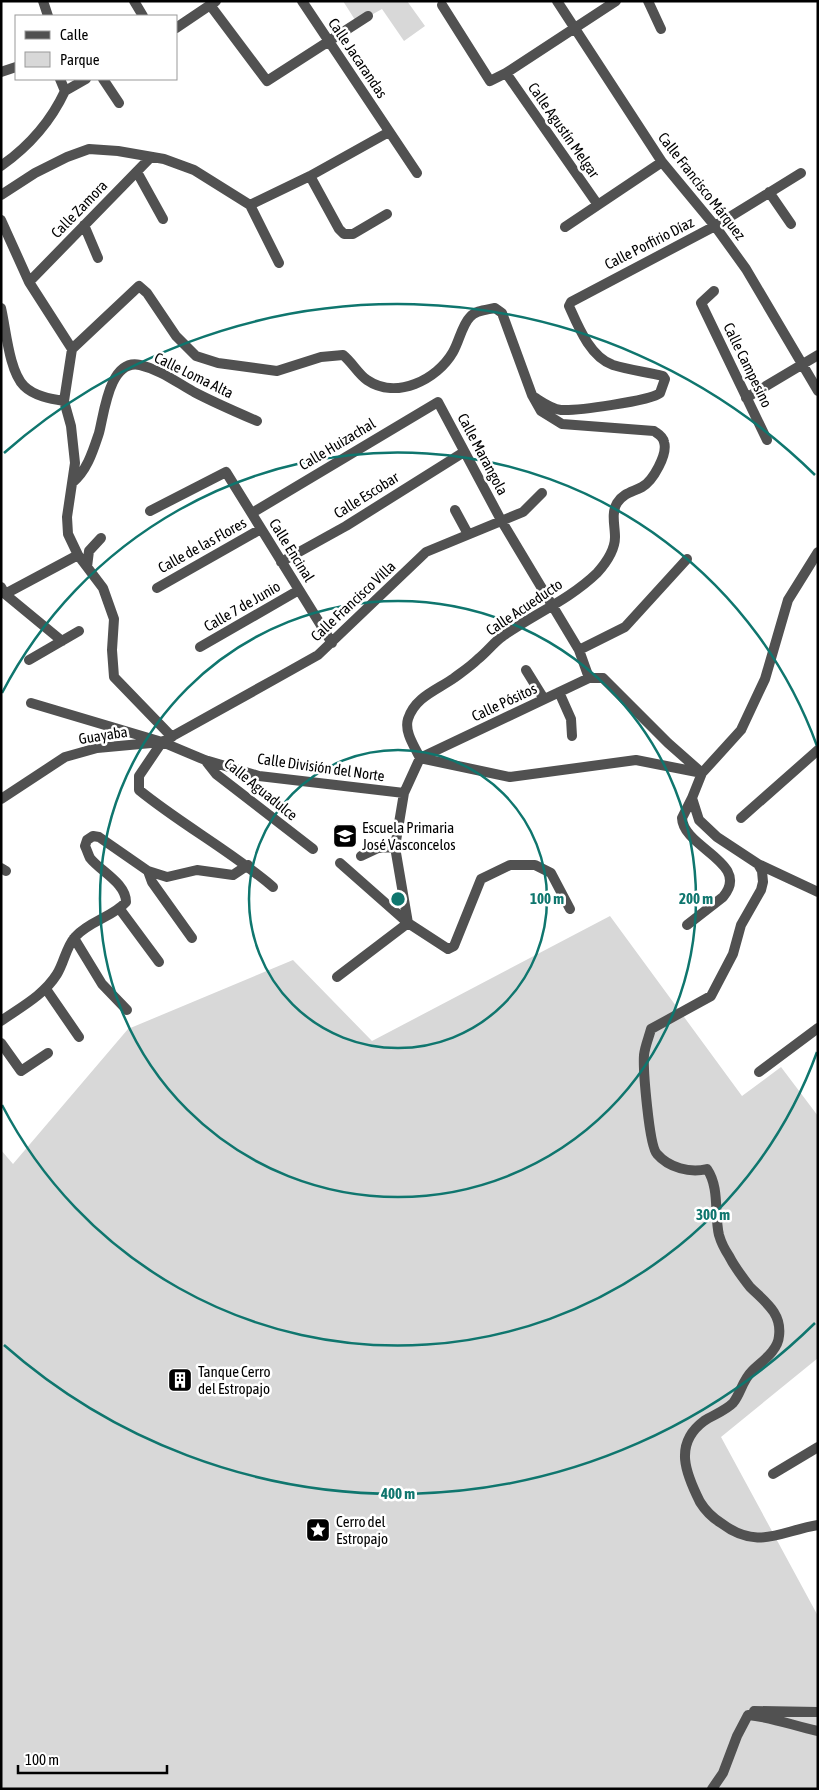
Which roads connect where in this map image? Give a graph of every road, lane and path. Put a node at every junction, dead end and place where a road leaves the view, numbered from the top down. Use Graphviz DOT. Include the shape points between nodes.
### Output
graph roads {
  1 [pos="43,1"];
  2 [pos="134,1"];
  3 [pos="302,1"];
  4 [pos="557,1"];
  5 [pos="616,1"];
  6 [pos="648,1"];
  7 [pos="208,4"];
  8 [pos="442,5"];
  9 [pos="48,15"];
  10 [pos="142,15"];
  11 [pos="368,16"];
  12 [pos="178,26"];
  13 [pos="574,29"];
  14 [pos="661,30"];
  15 [pos="329,41"];
  16 [pos="15,67"];
  17 [pos="2,71"];
  18 [pos="506,74"];
  19 [pos="60,80"];
  20 [pos="84,80"];
  21 [pos="104,80"];
  22 [pos="65,92"];
  23 [pos="119,103"];
  24 [pos="389,132"];
  25 [pos="150,158"];
  26 [pos="662,162"];
  27 [pos="1,166"];
  28 [pos="137,172"];
  29 [pos="416,173"];
  30 [pos="802,173"];
  31 [pos="310,176"];
  32 [pos="769,192"];
  33 [pos="1,195"];
  34 [pos="598,204"];
  35 [pos="250,205"];
  36 [pos="387,214"];
  37 [pos="164,219"];
  38 [pos="1,220"];
  39 [pos="790,224"];
  40 [pos="84,225"];
  41 [pos="715,226"];
  42 [pos="565,227"];
  43 [pos="98,258"];
  44 [pos="279,263"];
  45 [pos="29,282"];
  46 [pos="714,291"];
  47 [pos="1,308"];
  48 [pos="72,348"];
  49 [pos="818,355"];
  50 [pos="802,365"];
  51 [pos="818,391"];
  52 [pos="532,395"];
  53 [pos="746,398"];
  54 [pos="64,401"];
  55 [pos="438,402"];
  56 [pos="257,421"];
  57 [pos="767,440"];
  58 [pos="464,452"];
  59 [pos="72,483"];
  60 [pos="542,493"];
  61 [pos="455,510"];
  62 [pos="150,511"];
  63 [pos="252,513"];
  64 [pos="502,520"];
  65 [pos="261,529"];
  66 [pos="468,534"];
  67 [pos="101,538"];
  68 [pos="818,552"];
  69 [pos="78,555"];
  70 [pos="687,559"];
  71 [pos="281,562"];
  72 [pos="87,567"];
  73 [pos="157,588"];
  74 [pos="3,590"];
  75 [pos="299,590"];
  76 [pos="554,607"];
  77 [pos="78,631"];
  78 [pos="62,641"];
  79 [pos="332,643"];
  80 [pos="200,647"];
  81 [pos="578,650"];
  82 [pos="29,660"];
  83 [pos="526,670"];
  84 [pos="589,678"];
  85 [pos="559,692"];
  86 [pos="544,699"];
  87 [pos="31,703"];
  88 [pos="572,736"];
  89 [pos="172,737"];
  90 [pos="162,742"];
  91 [pos="818,750"];
  92 [pos="420,758"];
  93 [pos="205,760"];
  94 [pos="702,773"];
  95 [pos="404,793"];
  96 [pos="692,798"];
  97 [pos="1,799"];
  98 [pos="741,818"];
  99 [pos="395,847"];
  100 [pos="313,849"];
  101 [pos="361,856"];
  102 [pos="340,863"];
  103 [pos="758,864"];
  104 [pos="248,865"];
  105 [pos="148,871"];
  106 [pos="273,887"];
  107 [pos="818,892"];
  108 [pos="119,908"];
  109 [pos="570,909"];
  110 [pos="408,923"];
  111 [pos="687,925"];
  112 [pos="74,938"];
  113 [pos="192,938"];
  114 [pos="159,962"];
  115 [pos="337,977"];
  116 [pos="46,990"];
  117 [pos="127,1010"];
  118 [pos="1,1021"];
  119 [pos="817,1029"];
  120 [pos="79,1037"];
  121 [pos="1,1043"];
  122 [pos="48,1053"];
  123 [pos="759,1072"];
  124 [pos="818,1447"];
  125 [pos="773,1474"];
  126 [pos="818,1525"];
  127 [pos="818,1712"];
  128 [pos="748,1716"];
  129 [pos="818,1730"];
  130 [pos="712,1789"];
  1 -- 9 [label="street"];
  2 -- 10 [label="street"];
  3 -- 15 [label="street, Calle Jacarandas"];
  4 -- 13 [label="street, Calle Francisco Márquez"];
  5 -- 13 [label="street"];
  6 -- 14 [label="street"];
  7 -- 12 [label="street"];
  7 -- 15 [label="street" via="267,80"];
  8 -- 18 [label="street" via="490,81"];
  11 -- 15 [label="street"];
  13 -- 18 [label="street"];
  13 -- 26 [label="street, Calle Francisco Márquez"];
  15 -- 24 [label="street, Calle Jacarandas"];
  16 -- 17 [label="street"];
  18 -- 34 [label="street, Calle Agustín Melgar"];
  19 -- 22 [label="street"];
  20 -- 22 [label="street"];
  21 -- 23 [label="street"];
  22 -- 27 [label="street" via="56,111 38,132"];
  24 -- 29 [label="street, Calle Jacarandas"];
  24 -- 31 [label="street"];
  25 -- 28 [label="street, Calle Zamora"];
  25 -- 33 [label="street" via="90,149 51,165"];
  25 -- 35 [label="street" via="164,159 194,170"];
  26 -- 34 [label="street"];
  26 -- 41 [label="street, Calle Francisco Márquez"];
  28 -- 37 [label="street"];
  28 -- 40 [label="street, Calle Zamora"];
  30 -- 32 [label="street, Calle Porfirio Díaz"];
  31 -- 35 [label="street"];
  31 -- 36 [label="street" via="344,234 352,234"];
  32 -- 39 [label="street"];
  32 -- 41 [label="street, Calle Porfirio Díaz"];
  34 -- 42 [label="street"];
  35 -- 44 [label="street"];
  38 -- 45 [label="street"];
  40 -- 43 [label="street"];
  40 -- 45 [label="street, Calle Zamora"];
  41 -- 50 [label="street, Calle Francisco Márquez" via="746,269"];
  41 -- 52 [label="street, Calle Porfirio Díaz" via="570,304 579,328 601,358 612,365 664,378 663,388 657,396 562,410 550,407"];
  45 -- 48 [label="street"];
  46 -- 53 [label="street, Calle Campesino" via="701,303"];
  47 -- 54 [label="street" via="15,371 24,387 46,398"];
  48 -- 52 [label="street, Calle Acueducto" via="139,286 147,292 176,336 196,356 218,363 277,371 322,357 343,355 367,380 390,389 414,386 435,374 452,354 468,318 478,311 495,308 502,313"];
  48 -- 54 [label="street"];
  49 -- 50 [label="street"];
  50 -- 51 [label="street, Calle Francisco Márquez"];
  50 -- 53 [label="street"];
  52 -- 76 [label="street, Calle Acueducto" via="541,411 562,424 654,431 665,443 655,472 643,487 626,493 617,503 611,555 597,572"];
  53 -- 57 [label="street, Calle Campesino"];
  54 -- 59 [label="street" via="71,426 75,463"];
  55 -- 58 [label="street, Calle Marangola"];
  55 -- 63 [label="street, Calle Huizachal"];
  56 -- 59 [label="street, Calle Loma Alta" via="202,396 161,372 137,365 125,368 110,388 86,468"];
  58 -- 64 [label="street, Calle Marangola"];
  58 -- 71 [label="street, Calle Escobar" via="346,526"];
  59 -- 69 [label="street" via="68,534"];
  60 -- 64 [label="street, Calle Marangola" via="523,512"];
  61 -- 66 [label="street"];
  62 -- 63 [label="street, Calle Encinal" via="226,472"];
  63 -- 65 [label="street, Calle Encinal"];
  64 -- 66 [label="street, Calle Francisco Villa"];
  64 -- 76 [label="street, Calle Marangola"];
  65 -- 71 [label="street, Calle Encinal"];
  65 -- 73 [label="street, Calle de las Flores"];
  66 -- 79 [label="street, Calle Francisco Villa" via="426,552"];
  67 -- 72 [label="street" via="89,551"];
  68 -- 94 [label="street" via="788,600 764,679 741,730"];
  69 -- 72 [label="street"];
  69 -- 74 [label="street"];
  70 -- 81 [label="street" via="625,627"];
  71 -- 75 [label="street, Calle Encinal"];
  72 -- 89 [label="street" via="102,588 114,619 114,677"];
  74 -- 78 [label="street"];
  75 -- 79 [label="street, Calle Encinal"];
  75 -- 80 [label="street, Calle 7 de Junio"];
  76 -- 81 [label="street, Calle Marangola"];
  76 -- 92 [label="street, Calle Acueducto" via="500,638 478,659 414,707 407,721 408,732"];
  77 -- 78 [label="street"];
  78 -- 82 [label="street"];
  79 -- 89 [label="street, Calle Francisco Villa" via="318,655"];
  81 -- 84 [label="street, Calle Marangola"];
  83 -- 86 [label="street"];
  84 -- 85 [label="street, Calle Pósitos"];
  84 -- 94 [label="street, Calle Pósitos" via="603,678"];
  85 -- 86 [label="street, Calle Pósitos"];
  85 -- 88 [label="street" via="571,720"];
  86 -- 92 [label="street, Calle Pósitos"];
  87 -- 90 [label="street, Calle Aguadulce"];
  89 -- 90 [label="street, Calle Francisco Villa"];
  90 -- 93 [label="street, Calle Aguadulce"];
  90 -- 97 [label="street, Guayaba" via="97,748 65,757"];
  90 -- 104 [label="street" via="139,776 139,790 174,818"];
  91 -- 98 [label="street"];
  92 -- 94 [label="street" via="510,777 636,760"];
  92 -- 95 [label="street"];
  93 -- 95 [label="street, Calle División del Norte" via="259,776"];
  93 -- 100 [label="street, Calle Aguadulce" via="216,774"];
  94 -- 96 [label="street"];
  95 -- 99 [label="street"];
  96 -- 103 [label="street" via="695,812 707,829"];
  96 -- 111 [label="street" via="682,818 684,828 724,867 731,881 723,897"];
  99 -- 101 [label="street" via="378,848"];
  99 -- 110 [label="street"];
  102 -- 110 [label="street"];
  103 -- 107 [label="street"];
  103 -- 126 [label="street" via="762,872 761,890 741,925 733,954 718,986 711,996 651,1029 644,1056 649,1131 656,1154 678,1168 707,1169 719,1236 733,1262 750,1286 772,1307 780,1324 779,1339 772,1352 749,1374 731,1405 694,1430 684,1447 686,1470 703,1506 729,1529 748,1537 777,1537"];
  104 -- 105 [label="street" via="233,875 196,870 167,878"];
  104 -- 106 [label="street"];
  105 -- 108 [label="street" via="99,837 87,840 85,846 90,858 126,897 126,902"];
  105 -- 113 [label="street" via="152,882"];
  108 -- 112 [label="street" via="87,926"];
  108 -- 114 [label="street"];
  109 -- 110 [label="street" via="551,873 535,865 510,865 481,879 454,946 443,948"];
  110 -- 115 [label="street"];
  112 -- 116 [label="street" via="58,973"];
  112 -- 117 [label="street" via="102,984"];
  116 -- 118 [label="street"];
  116 -- 120 [label="street"];
  119 -- 123 [label="street"];
  121 -- 122 [label="street" via="21,1071"];
  124 -- 125 [label="street"];
  127 -- 128 [label="street" via="769,1709 756,1710"];
  128 -- 129 [label="street" via="769,1717"];
  128 -- 130 [label="street" via="723,1773"];
}
